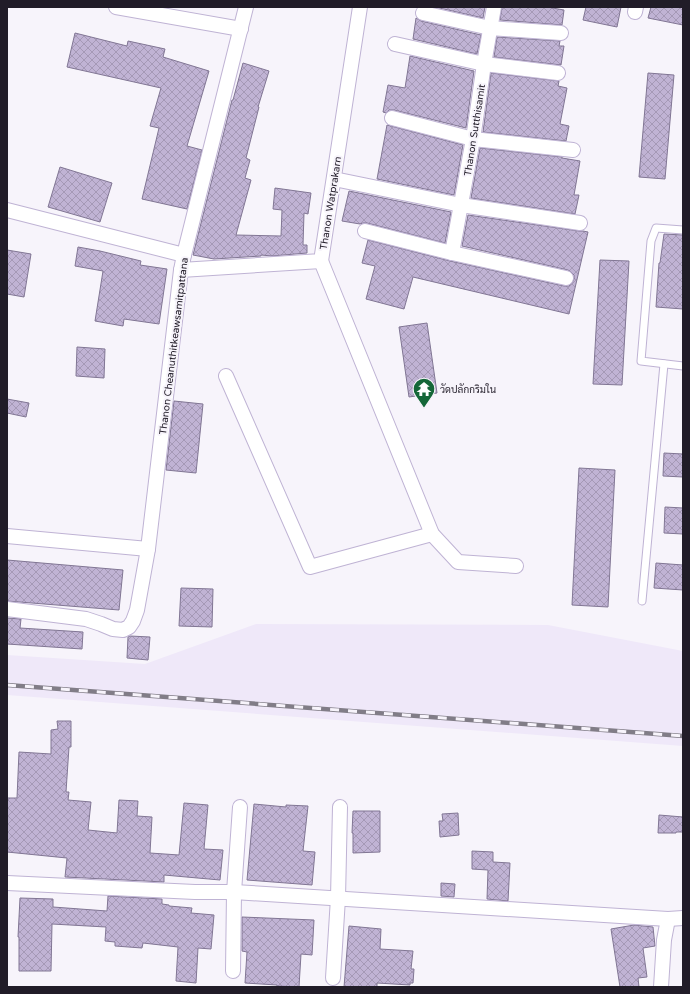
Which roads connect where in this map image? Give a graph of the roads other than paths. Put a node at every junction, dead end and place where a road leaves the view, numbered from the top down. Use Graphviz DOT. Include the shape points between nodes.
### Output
graph roads {
  1 [pos="116,7"];
  2 [pos="246,7"];
  3 [pos="360,7"];
  4 [pos="494,7"];
  5 [pos="423,13"];
  6 [pos="490,28"];
  7 [pos="241,29"];
  8 [pos="561,33"];
  9 [pos="395,44"];
  10 [pos="484,64"];
  11 [pos="558,73"];
  12 [pos="392,118"];
  13 [pos="473,139"];
  14 [pos="573,150"];
  15 [pos="334,179"];
  16 [pos="461,205"];
  17 [pos="7,210"];
  18 [pos="580,223"];
  19 [pos="365,230"];
  20 [pos="683,230"];
  21 [pos="452,253"];
  22 [pos="184,255"];
  23 [pos="321,261"];
  24 [pos="181,270"];
  25 [pos="566,278"];
  26 [pos="664,364"];
  27 [pos="683,366"];
  28 [pos="226,376"];
  29 [pos="432,534"];
  30 [pos="7,536"];
  31 [pos="148,548"];
  32 [pos="516,566"];
  33 [pos="642,601"];
  34 [pos="7,609"];
  35 [pos="240,807"];
  36 [pos="340,807"];
  37 [pos="7,883"];
  38 [pos="234,892"];
  39 [pos="338,898"];
  40 [pos="683,918"];
  41 [pos="668,919"];
  42 [pos="233,971"];
  43 [pos="333,978"];
  44 [pos="661,987"];
  1 -- 7 [label="street"];
  2 -- 7 [label="street, Thanon Cheanuthitkeawsamitpattana"];
  3 -- 15 [label="street, Thanon Watprakarn"];
  4 -- 6 [label="street, Thanon Sutthisamit"];
  5 -- 6 [label="street"];
  6 -- 8 [label="street"];
  6 -- 10 [label="street, Thanon Sutthisamit"];
  7 -- 22 [label="street, Thanon Cheanuthitkeawsamitpattana"];
  9 -- 10 [label="street"];
  10 -- 11 [label="street"];
  10 -- 13 [label="street, Thanon Sutthisamit"];
  12 -- 13 [label="street"];
  13 -- 14 [label="street"];
  13 -- 16 [label="street, Thanon Sutthisamit"];
  15 -- 16 [label="street"];
  15 -- 23 [label="street, Thanon Watprakarn"];
  16 -- 18 [label="street"];
  16 -- 21 [label="street, Thanon Sutthisamit"];
  17 -- 22 [label="street"];
  19 -- 21 [label="street"];
  20 -- 26 [label="lane" via="656,228 651,241 641,361"];
  21 -- 25 [label="street"];
  22 -- 24 [label="street, Thanon Cheanuthitkeawsamitpattana"];
  23 -- 24 [label="street, Thanon Watprakarn"];
  23 -- 29 [label="street"];
  24 -- 31 [label="street, Thanon Cheanuthitkeawsamitpattana"];
  26 -- 27 [label="lane"];
  26 -- 33 [label="lane"];
  28 -- 29 [label="street" via="310,567"];
  29 -- 32 [label="street" via="458,562"];
  30 -- 31 [label="street"];
  31 -- 34 [label="street, Thanon Cheanuthitkeawsamitpattana" via="137,610 129,627 123,630 86,619"];
  35 -- 38 [label="street"];
  36 -- 39 [label="street"];
  37 -- 38 [label="street"];
  38 -- 39 [label="street"];
  38 -- 42 [label="street"];
  39 -- 41 [label="street"];
  39 -- 43 [label="street"];
  40 -- 41 [label="street"];
  41 -- 44 [label="street"];
}
